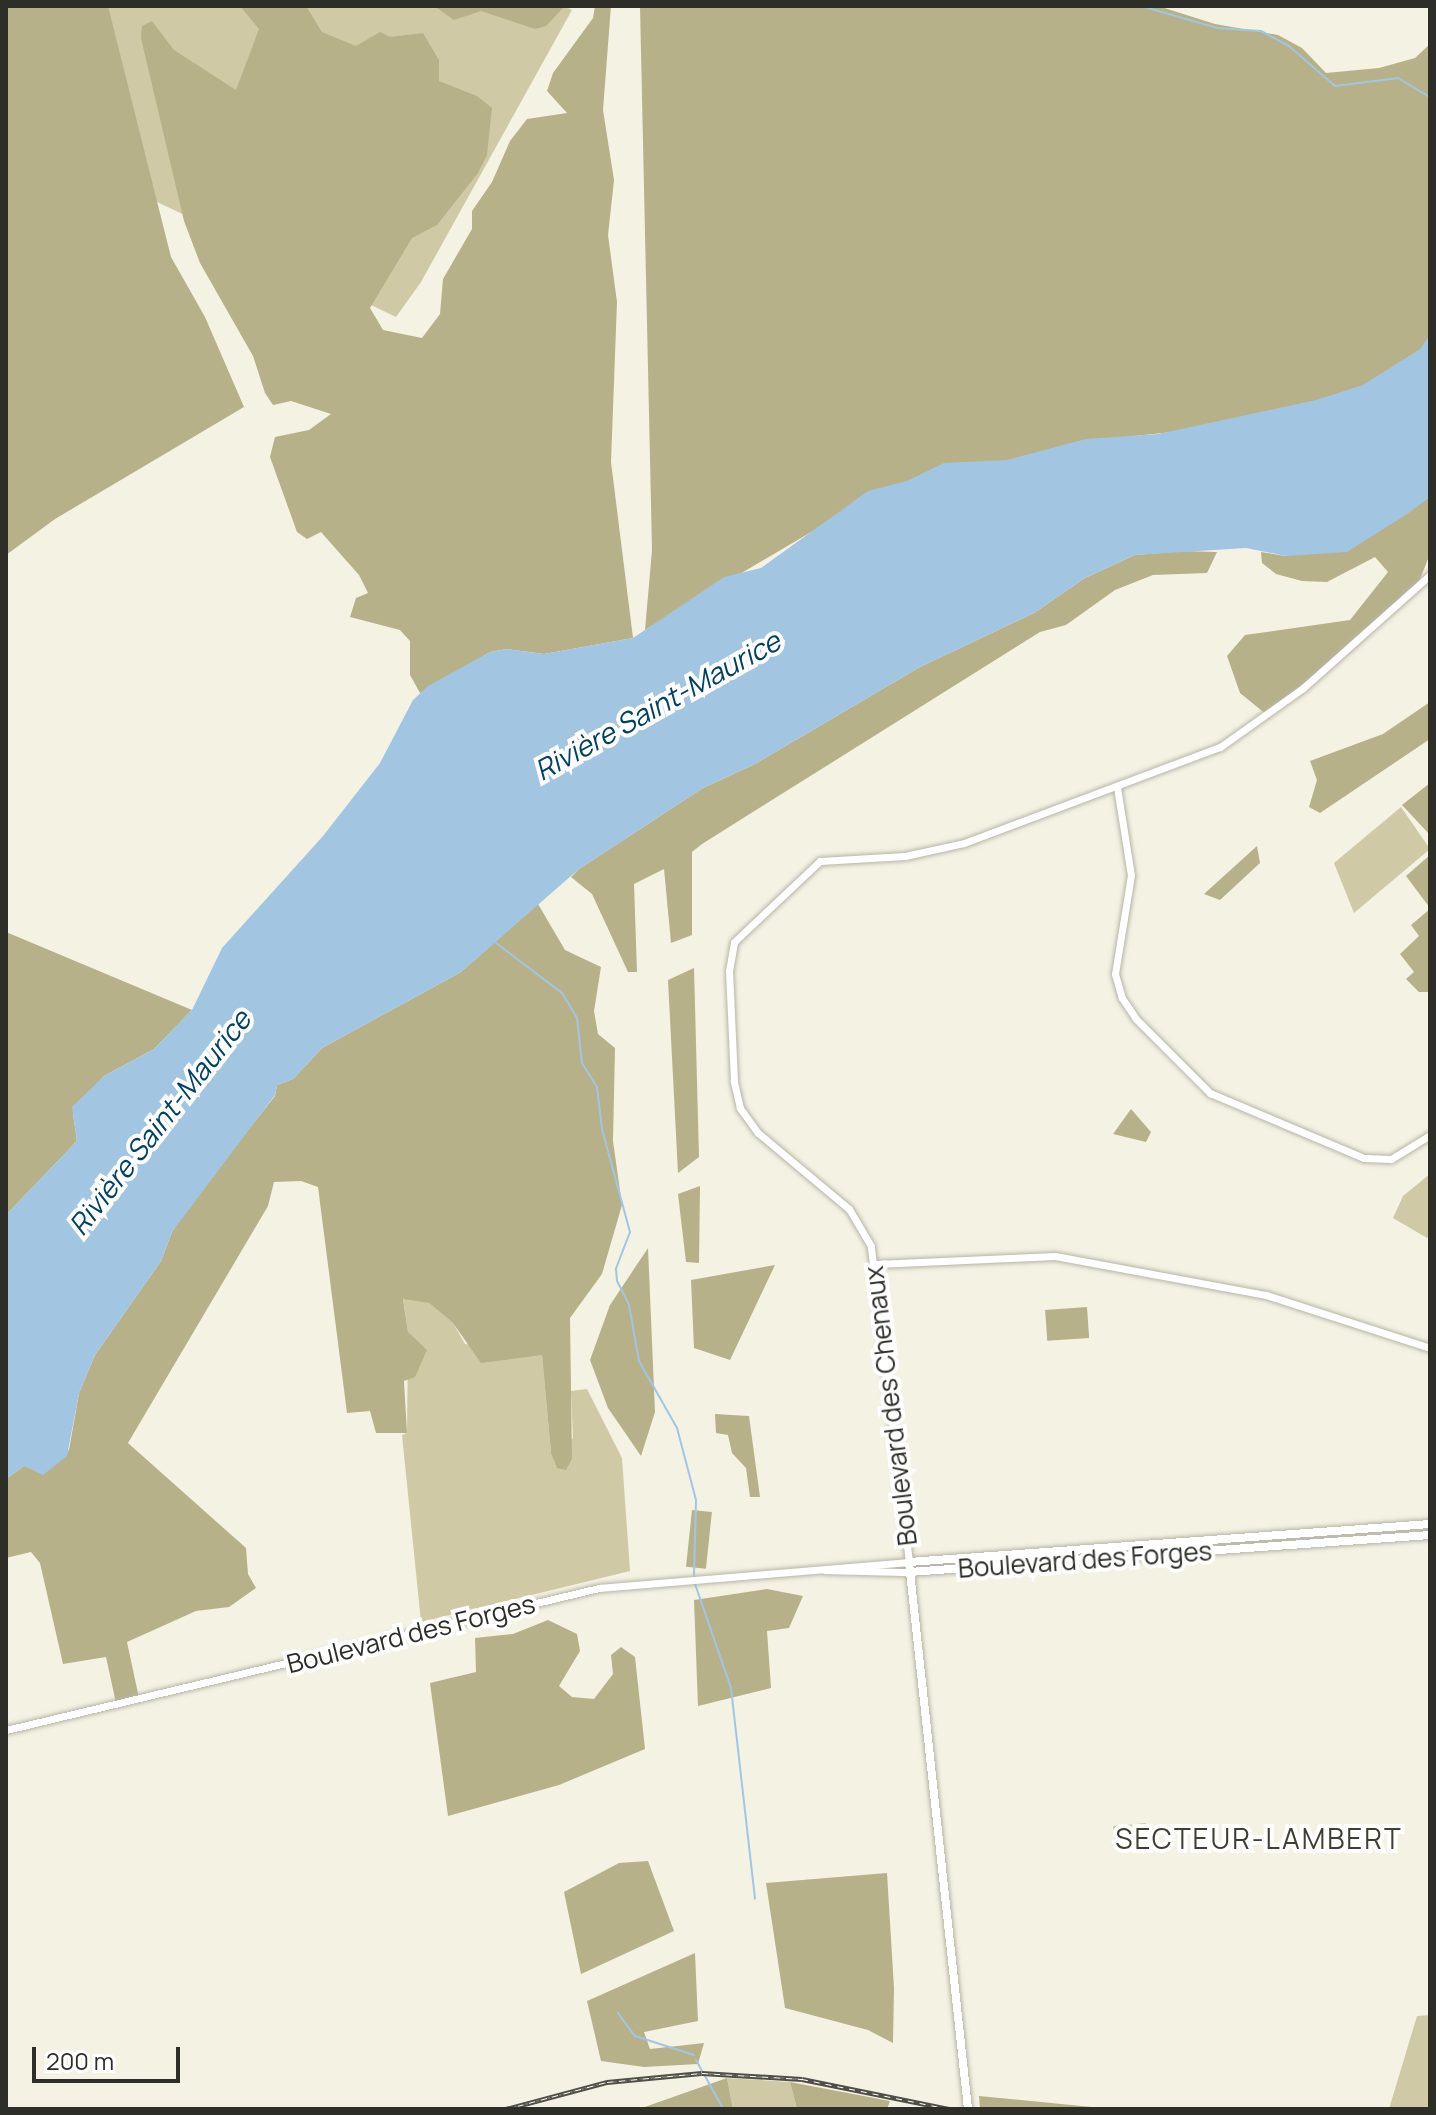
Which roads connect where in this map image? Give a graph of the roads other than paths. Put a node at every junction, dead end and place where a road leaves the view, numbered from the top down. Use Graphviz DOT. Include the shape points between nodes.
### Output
graph roads {
  1 [pos="1430,575"];
  2 [pos="1117,787"];
  3 [pos="1430,1135"];
  4 [pos="876,1264"];
  5 [pos="1430,1348"];
  6 [pos="1430,1524"];
  7 [pos="1430,1535"];
  8 [pos="1251,1536"];
  9 [pos="1252,1548"];
  10 [pos="909,1567"];
  11 [pos="6,1730"];
  12 [pos="968,2109"];
  1 -- 2 [label="street, Boulevard des Chenaux" via="1303,688 1238,737"];
  2 -- 3 [label="street" via="1131,875 1115,974 1136,1019 1210,1093 1364,1158 1391,1159"];
  2 -- 4 [label="street, Boulevard des Chenaux" via="947,848 820,861 734,942 729,967 739,1105 758,1133 849,1209"];
  4 -- 5 [label="street" via="1055,1256 1266,1295"];
  4 -- 10 [label="street, Boulevard des Chenaux"];
  6 -- 8 [label="main road, Boulevard des Forges"];
  7 -- 9 [label="main road, Boulevard des Forges"];
  8 -- 9 [label="street"];
  8 -- 10 [label="main road, Boulevard des Forges"];
  9 -- 10 [label="main road, Boulevard des Forges"];
  10 -- 11 [label="street, Boulevard des Forges" via="593,1590"];
  10 -- 12 [label="main road, Boulevard des Chenaux"];
}
